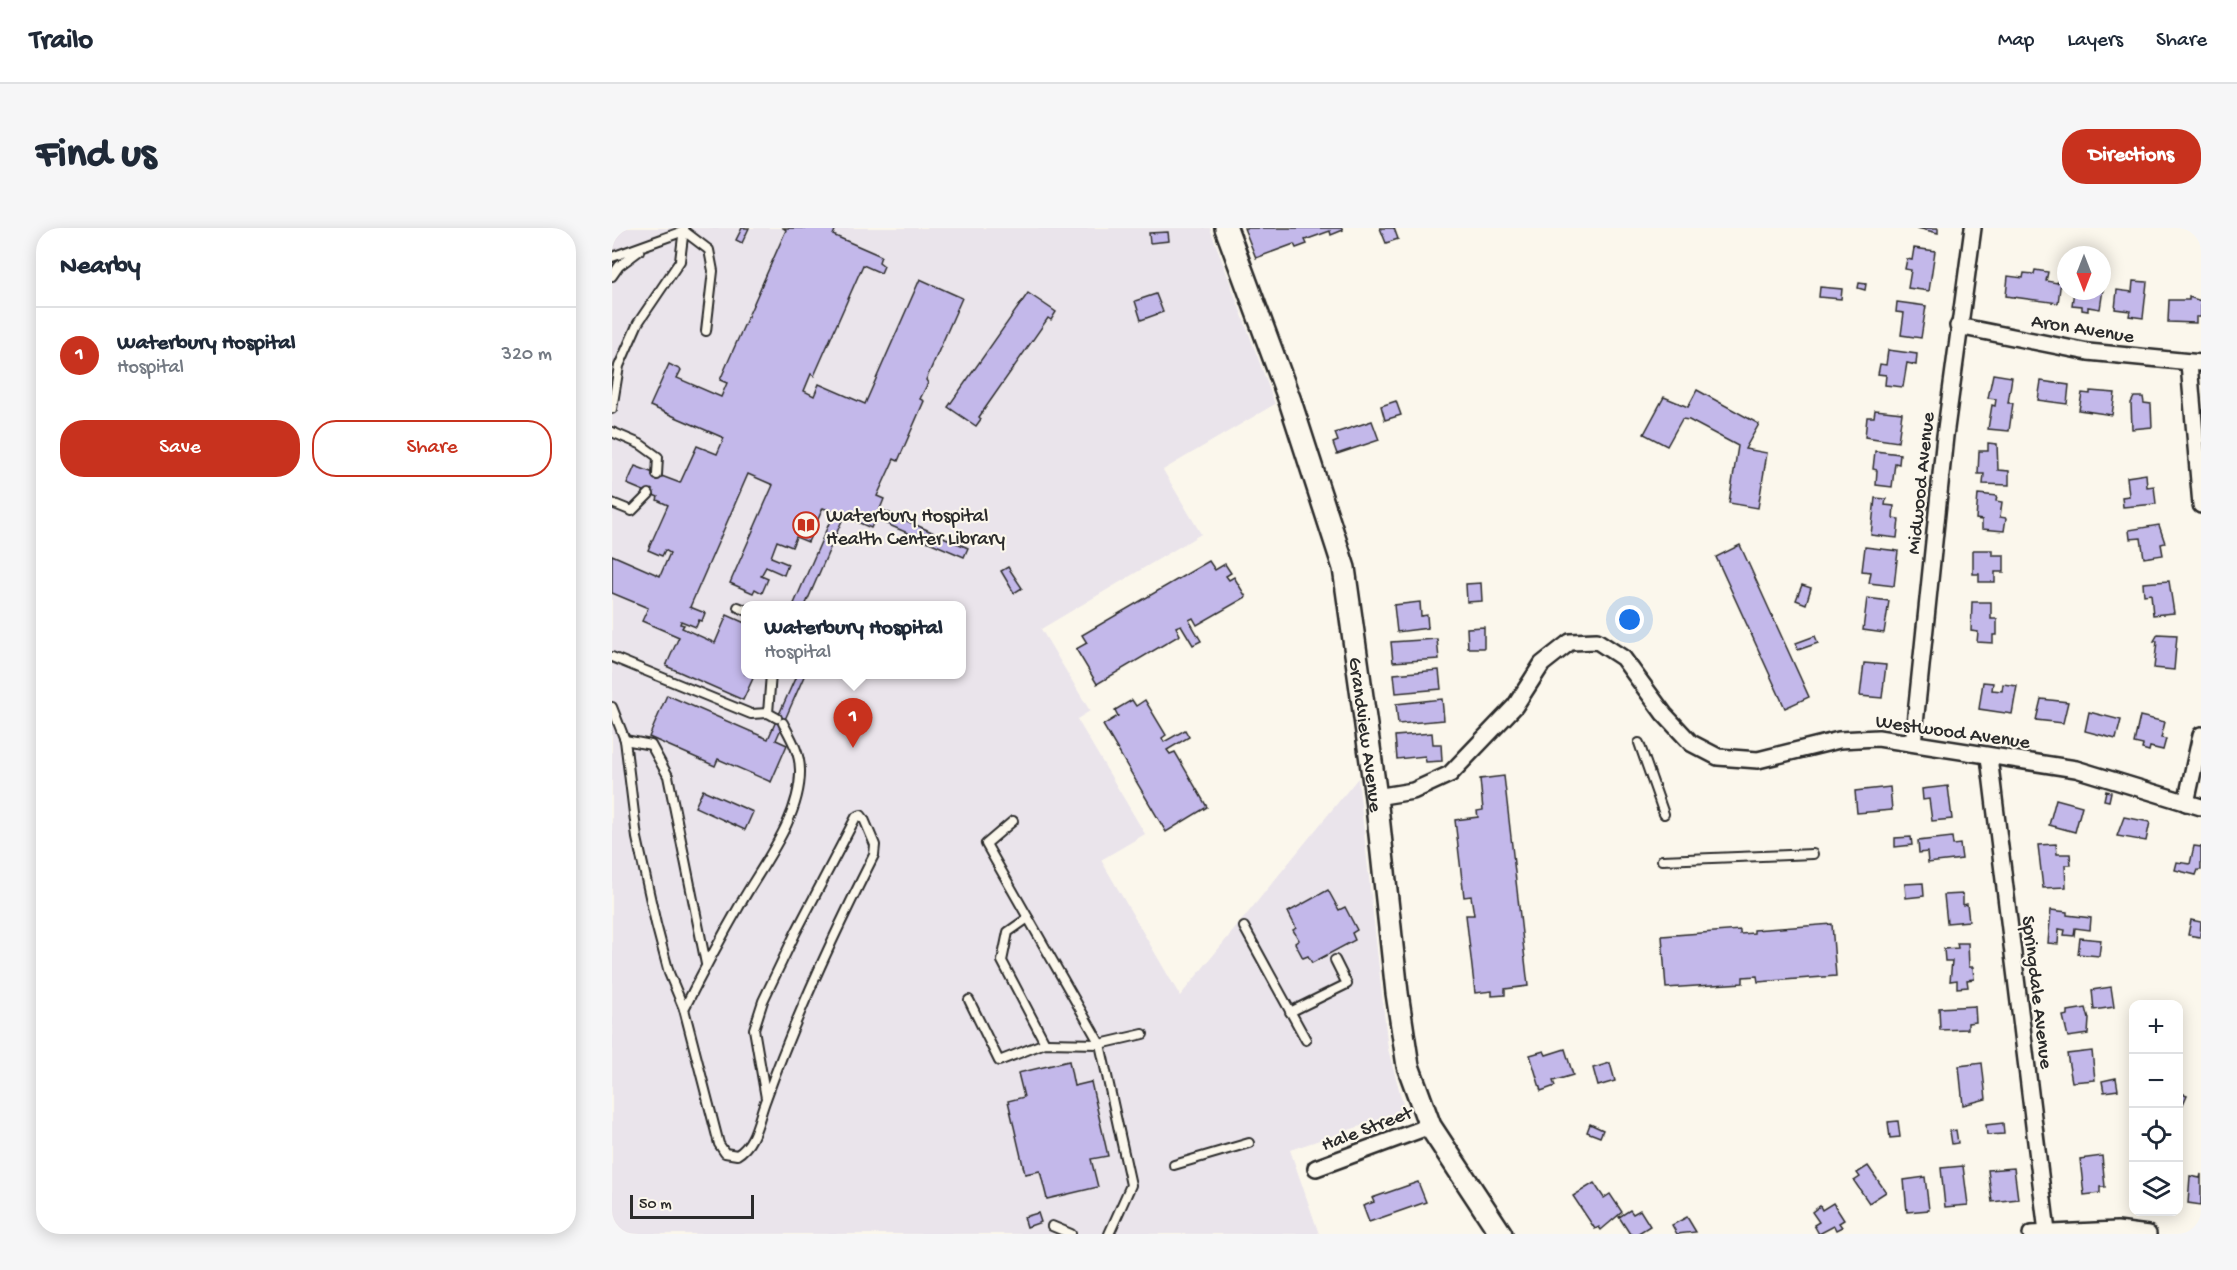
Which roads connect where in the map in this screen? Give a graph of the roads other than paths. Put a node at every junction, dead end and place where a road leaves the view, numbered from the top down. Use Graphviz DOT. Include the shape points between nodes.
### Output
graph roads {
  1 [pos="1226,228"];
  2 [pos="1973,228"];
  3 [pos="684,229"];
  4 [pos="645,246"];
  5 [pos="612,257"];
  6 [pos="612,276"];
  7 [pos="1958,326"];
  8 [pos="706,331"];
  9 [pos="2195,363"];
  10 [pos="612,409"];
  11 [pos="612,432"];
  12 [pos="657,476"];
  13 [pos="649,494"];
  14 [pos="612,502"];
  15 [pos="2201,505"];
  16 [pos="612,657"];
  17 [pos="771,679"];
  18 [pos="612,707"];
  19 [pos="768,713"];
  20 [pos="2201,735"];
  21 [pos="626,740"];
  22 [pos="1639,742"];
  23 [pos="1913,743"];
  24 [pos="1989,757"];
  25 [pos="1376,797"];
  26 [pos="2193,805"];
  27 [pos="1664,814"];
  28 [pos="1013,821"];
  29 [pos="1813,854"];
  30 [pos="1662,860"];
  31 [pos="1028,918"];
  32 [pos="1244,927"];
  33 [pos="1335,960"];
  34 [pos="706,964"];
  35 [pos="969,999"];
  36 [pos="684,1009"];
  37 [pos="1290,1012"];
  38 [pos="1143,1034"];
  39 [pos="1306,1040"];
  40 [pos="1045,1043"];
  41 [pos="1100,1044"];
  42 [pos="766,1098"];
  43 [pos="1430,1126"];
  44 [pos="1249,1143"];
  45 [pos="1174,1165"];
  46 [pos="1316,1168"];
  47 [pos="1052,1226"];
  48 [pos="2039,1233"];
  49 [pos="1071,1234"];
  50 [pos="1109,1234"];
  51 [pos="1501,1234"];
  52 [pos="2148,1234"];
  1 -- 25 [label="main road, Grandview Avenue" via="1290,400 1344,568"];
  2 -- 7 [label="street, Midwood Avenue"];
  3 -- 4 [label="lane"];
  3 -- 8 [label="lane" via="709,250 713,272"];
  3 -- 10 [label="lane" via="681,261 638,323 619,366"];
  4 -- 5 [label="lane"];
  4 -- 6 [label="lane"];
  7 -- 9 [label="street, Aron Avenue" via="2088,352"];
  7 -- 23 [label="street, Midwood Avenue"];
  9 -- 15 [label="street"];
  11 -- 12 [label="lane" via="640,444 658,458"];
  13 -- 14 [label="lane" via="632,511"];
  16 -- 19 [label="lane" via="751,714"];
  17 -- 19 [label="lane"];
  18 -- 21 [label="lane"];
  19 -- 34 [label="lane" via="780,721 799,755 798,787 787,822"];
  20 -- 26 [label="street"];
  21 -- 34 [label="lane" via="651,745 668,776"];
  21 -- 36 [label="lane" via="637,838 669,973"];
  22 -- 27 [label="lane"];
  23 -- 24 [label="street, Westwood Avenue"];
  23 -- 25 [label="street, Westwood Avenue" via="1878,738 1839,740 1758,760 1718,757 1691,743 1623,658 1596,641 1570,642 1542,664 1515,706 1450,774 1413,791"];
  24 -- 26 [label="street, Westwood Avenue" via="2076,769"];
  24 -- 48 [label="street, Springdale Avenue"];
  25 -- 43 [label="main road, Grandview Avenue" via="1408,1066"];
  28 -- 31 [label="lane" via="986,844"];
  29 -- 30 [label="lane"];
  31 -- 40 [label="lane" via="1008,932 1002,961"];
  31 -- 41 [label="lane"];
  32 -- 37 [label="lane"];
  33 -- 37 [label="lane" via="1347,984"];
  34 -- 36 [label="lane"];
  35 -- 40 [label="lane" via="999,1061"];
  36 -- 42 [label="lane" via="719,1144 725,1153 737,1155 745,1151"];
  37 -- 39 [label="lane"];
  38 -- 41 [label="lane"];
  40 -- 41 [label="lane"];
  41 -- 50 [label="lane" via="1131,1185"];
  42 -- 42 [label="lane" via="811,987 874,855 875,846 861,815 836,851 760,1011 754,1037"];
  43 -- 46 [label="street, Hale Street"];
  43 -- 51 [label="main road, Grandview Avenue"];
  44 -- 45 [label="lane"];
  47 -- 49 [label="lane"];
  48 -- 52 [label="street" via="2117,1230"];
}
